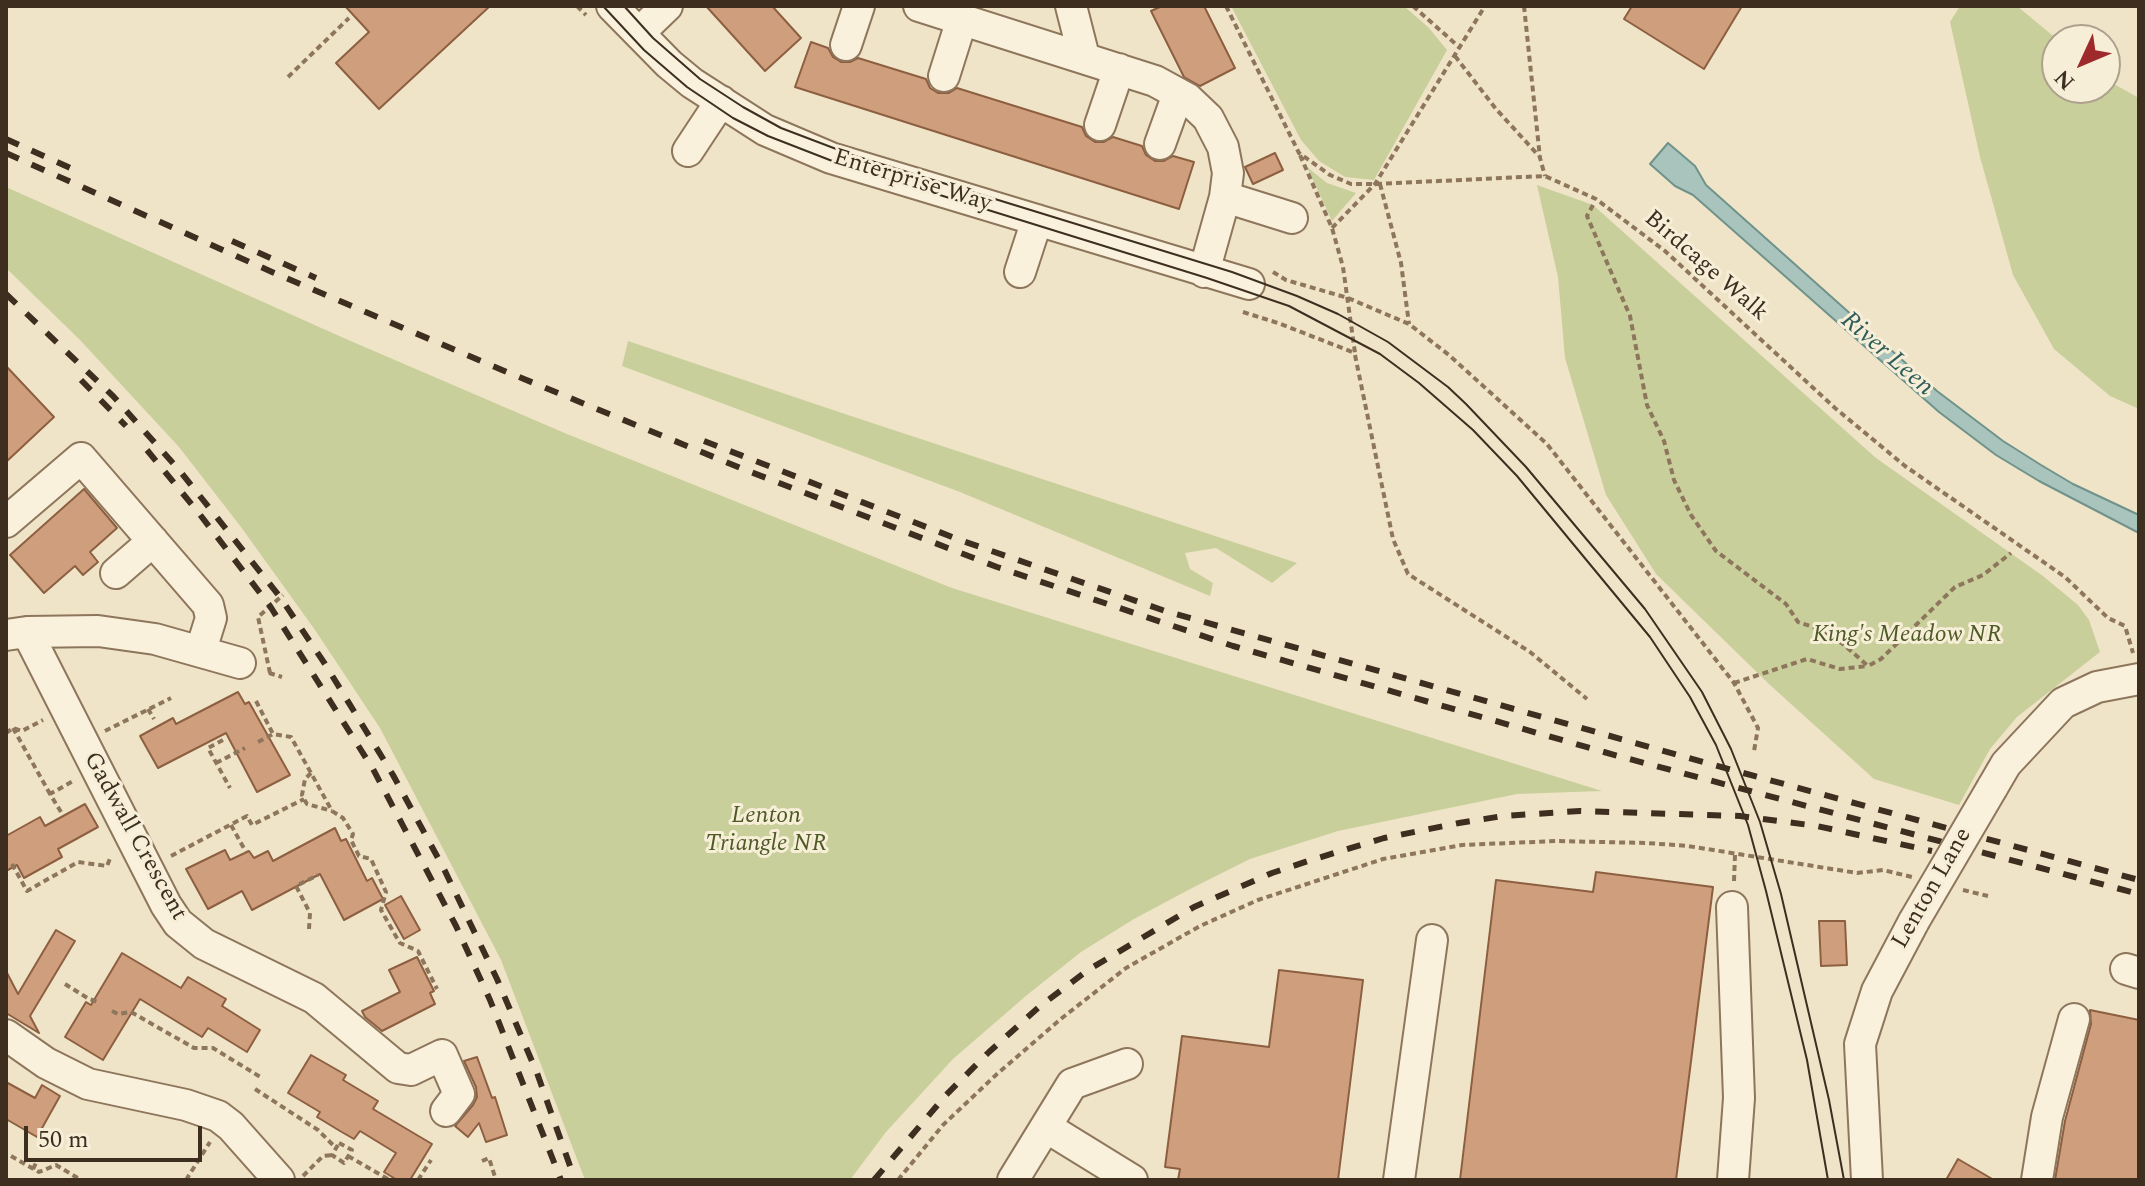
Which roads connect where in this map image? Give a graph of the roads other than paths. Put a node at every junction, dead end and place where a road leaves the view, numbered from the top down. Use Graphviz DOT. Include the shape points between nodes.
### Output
graph roads {
  1 [pos="612,6"];
  2 [pos="667,6"];
  3 [pos="859,6"];
  4 [pos="919,6"];
  5 [pos="1071,6"];
  6 [pos="968,16"];
  7 [pos="639,33"];
  8 [pos="846,45"];
  9 [pos="1084,57"];
  10 [pos="1128,64"];
  11 [pos="944,76"];
  12 [pos="1178,94"];
  13 [pos="721,101"];
  14 [pos="1100,125"];
  15 [pos="1160,144"];
  16 [pos="688,151"];
  17 [pos="1225,197"];
  18 [pos="1292,218"];
  19 [pos="1037,220"];
  20 [pos="1020,272"];
  21 [pos="1204,272"];
  22 [pos="1258,276"];
  23 [pos="6,522"];
  24 [pos="153,541"];
  25 [pos="116,573"];
  26 [pos="16,633"];
  27 [pos="201,650"];
  28 [pos="240,663"];
  29 [pos="2136,666"];
  30 [pos="1732,907"];
  31 [pos="1432,940"];
  32 [pos="2074,1019"];
  33 [pos="6,1035"];
  34 [pos="1127,1064"];
  35 [pos="446,1111"];
  36 [pos="1046,1127"];
  37 [pos="279,1180"];
  38 [pos="1013,1180"];
  39 [pos="1132,1180"];
  40 [pos="1399,1180"];
  41 [pos="1733,1180"];
  42 [pos="1867,1180"];
  43 [pos="2037,1180"];
  1 -- 7 [label="street, Enterprise Way"];
  2 -- 7 [label="street"];
  3 -- 8 [label="street"];
  4 -- 6 [label="street"];
  5 -- 9 [label="street"];
  6 -- 9 [label="street"];
  6 -- 11 [label="street"];
  7 -- 13 [label="street, Enterprise Way" via="669,64"];
  9 -- 10 [label="street"];
  10 -- 12 [label="street"];
  10 -- 14 [label="street"];
  12 -- 15 [label="street"];
  12 -- 17 [label="street" via="1208,118 1223,147"];
  13 -- 16 [label="street"];
  13 -- 19 [label="street, Enterprise Way" via="765,130 831,158"];
  17 -- 18 [label="street"];
  17 -- 21 [label="street"];
  19 -- 20 [label="street"];
  19 -- 21 [label="street, Enterprise Way"];
  21 -- 22 [label="street, Enterprise Way"];
  23 -- 24 [label="street" via="81,458"];
  24 -- 25 [label="street"];
  24 -- 27 [label="street" via="208,605 211,618"];
  26 -- 27 [label="street" via="98,631"];
  26 -- 35 [label="street, Gadwall Crescent" via="65,709 166,905 189,934 314,998 398,1068 411,1070 442,1055 459,1094"];
  27 -- 28 [label="street"];
  29 -- 42 [label="street, Lenton Lane, bridge" via="2063,703 2006,764 1877,991 1860,1044"];
  30 -- 41 [label="street" via="1739,1098"];
  31 -- 40 [label="street"];
  32 -- 43 [label="street" via="2047,1117"];
  33 -- 37 [label="street" via="88,1084 208,1112 224,1121"];
  34 -- 36 [label="street" via="1072,1084"];
  36 -- 38 [label="street"];
  36 -- 39 [label="street"];
}
